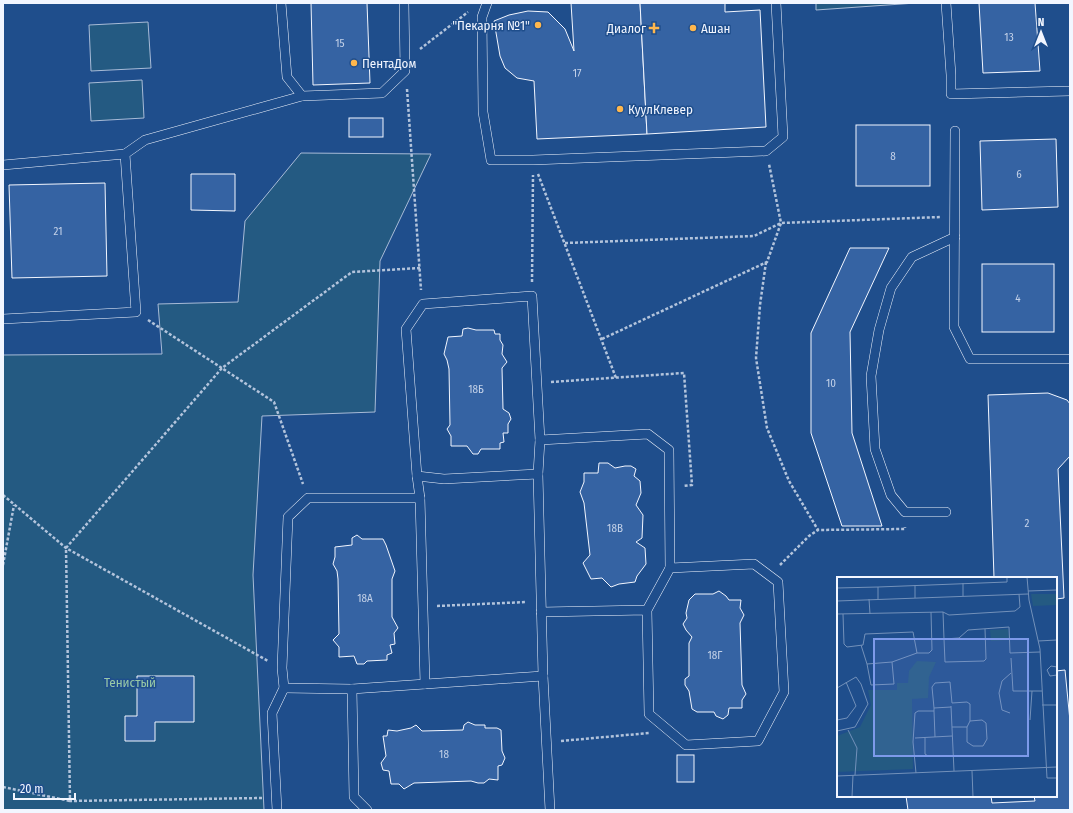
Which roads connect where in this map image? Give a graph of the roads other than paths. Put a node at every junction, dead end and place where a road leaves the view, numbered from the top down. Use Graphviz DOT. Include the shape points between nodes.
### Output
graph roads {
  1 [pos="282,3"];
  2 [pos="404,3"];
  3 [pos="487,3"];
  4 [pos="776,3"];
  5 [pos="946,3"];
  6 [pos="1070,91"];
  7 [pos="302,96"];
  8 [pos="955,131"];
  9 [pos="125,154"];
  10 [pos="3,165"];
  11 [pos="955,237"];
  12 [pos="3,319"];
  13 [pos="1070,359"];
  14 [pos="540,440"];
  15 [pos="538,474"];
  16 [pos="417,476"];
  17 [pos="420,498"];
  18 [pos="946,512"];
  19 [pos="670,568"];
  20 [pos="648,610"];
  21 [pos="541,612"];
  22 [pos="543,676"];
  23 [pos="425,684"];
  24 [pos="284,688"];
  25 [pos="352,689"];
  26 [pos="277,810"];
  27 [pos="367,810"];
  28 [pos="550,810"];
  1 -- 7 [label="lane" via="288,77"];
  2 -- 7 [label="lane" via="405,71 382,93"];
  3 -- 4 [label="lane" via="482,17 483,112 491,160 533,160 766,151 783,137"];
  5 -- 6 [label="lane" via="951,94"];
  7 -- 9 [label="lane" via="145,140"];
  8 -- 11 [label="lane"];
  9 -- 10 [label="lane"];
  9 -- 12 [label="lane" via="136,312"];
  11 -- 13 [label="lane" via="954,327 970,359"];
  11 -- 18 [label="lane" via="912,257 891,288 879,330 871,376 875,449 891,495 905,512"];
  14 -- 15 [label="lane"];
  14 -- 16 [label="lane" via="532,296 422,304 406,329"];
  14 -- 19 [label="lane" via="648,434 669,450"];
  15 -- 16 [label="lane" via="444,479"];
  15 -- 21 [label="lane"];
  16 -- 17 [label="lane"];
  17 -- 23 [label="lane"];
  17 -- 24 [label="lane" via="308,498 288,516 282,668"];
  19 -- 20 [label="lane"];
  19 -- 20 [label="lane" via="754,564 778,582 784,692 758,741 686,745 649,714"];
  20 -- 21 [label="lane"];
  21 -- 22 [label="lane"];
  22 -- 23 [label="lane"];
  22 -- 28 [label="lane"];
  23 -- 25 [label="lane"];
  24 -- 25 [label="lane"];
  24 -- 26 [label="lane" via="272,713"];
  25 -- 27 [label="lane" via="354,797"];
}
